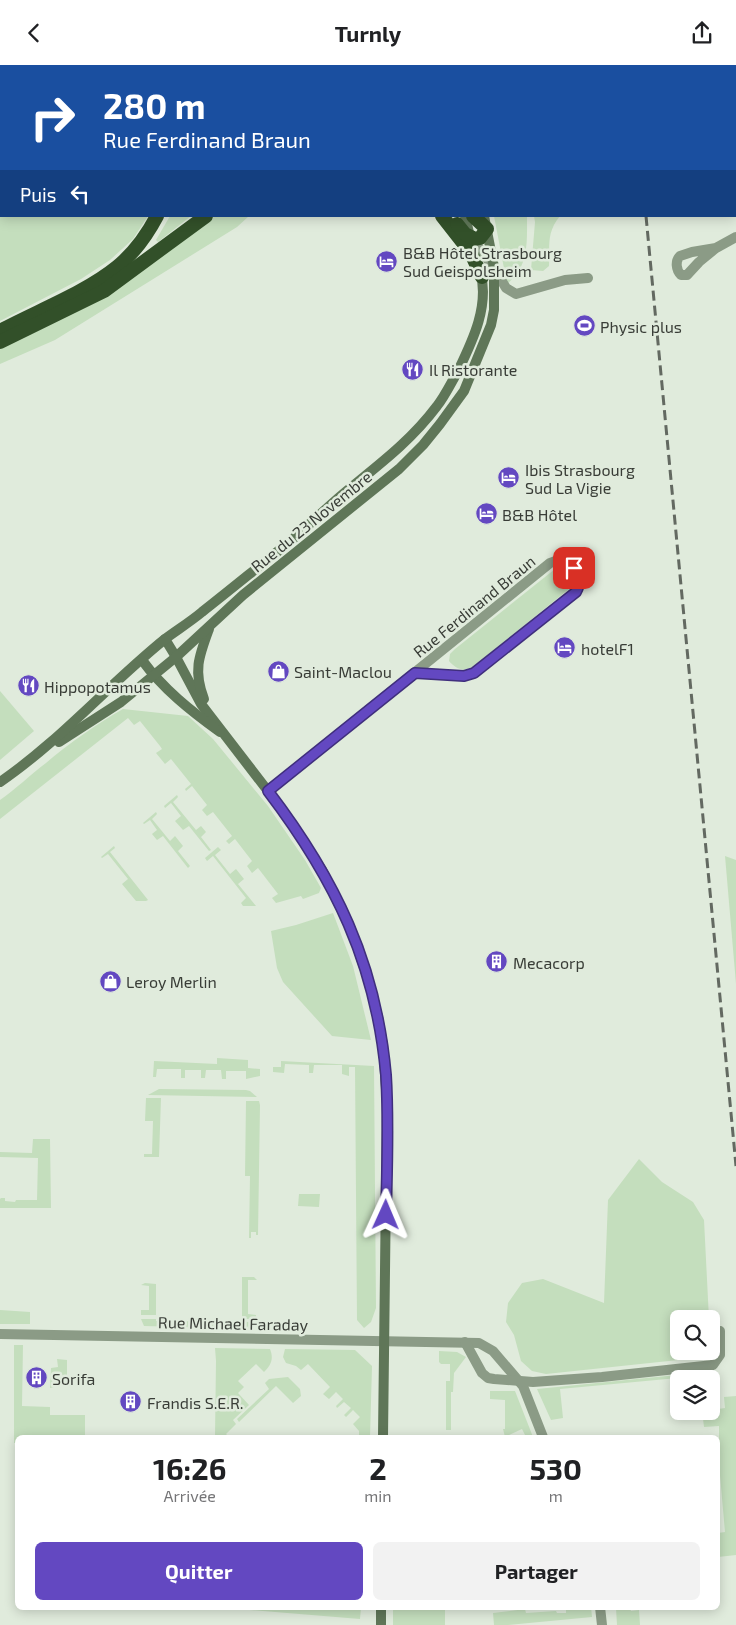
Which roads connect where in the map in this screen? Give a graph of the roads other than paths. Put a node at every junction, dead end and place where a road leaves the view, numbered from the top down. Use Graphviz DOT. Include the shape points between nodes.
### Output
graph roads {
  1 [pos="156,217"];
  2 [pos="205,217"];
  3 [pos="443,217"];
  4 [pos="453,217"];
  5 [pos="465,217"];
  6 [pos="475,217"];
  7 [pos="486,223"];
  8 [pos="470,236"];
  9 [pos="736,237"];
  10 [pos="716,248"];
  11 [pos="494,268"];
  12 [pos="482,277"];
  13 [pos="588,278"];
  14 [pos="0,331"];
  15 [pos="0,342"];
  16 [pos="210,627"];
  17 [pos="165,639"];
  18 [pos="176,657"];
  19 [pos="142,660"];
  20 [pos="415,673"];
  21 [pos="153,675"];
  22 [pos="210,714"];
  23 [pos="226,737"];
  24 [pos="27,763"];
  25 [pos="0,783"];
  26 [pos="268,791"];
  27 [pos="0,1334"];
  28 [pos="384,1340"];
  29 [pos="466,1342"];
  30 [pos="718,1360"];
  31 [pos="520,1381"];
  32 [pos="383,1435"];
  33 [pos="542,1435"];
  34 [pos="381,1610"];
  35 [pos="600,1610"];
  36 [pos="381,1625"];
  37 [pos="602,1625"];
  1 -- 14 [label="highway" via="141,243 117,267"];
  2 -- 15 [label="highway" via="104,291"];
  3 -- 12 [label="highway" via="471,253"];
  4 -- 8 [label="highway"];
  5 -- 8 [label="main road"];
  6 -- 7 [label="highway"];
  7 -- 8 [label="highway" via="480,237"];
  7 -- 11 [label="main road, Rue du 23 Novembre"];
  8 -- 11 [label="street"];
  8 -- 12 [label="main road"];
  9 -- 10 [label="street"];
  11 -- 13 [label="street" via="506,288 516,293 565,280"];
  11 -- 16 [label="main road, Rue du 23 Novembre" via="491,325 464,391 440,424 399,469 243,595"];
  12 -- 17 [label="main road" via="482,307 473,339 437,406 398,449 288,543"];
  16 -- 18 [label="main road, Rue du 23 Novembre"];
  16 -- 22 [label="main road" via="199,654 198,679"];
  17 -- 18 [label="main road"];
  17 -- 19 [label="main road"];
  18 -- 21 [label="main road, Rue du 23 Novembre"];
  18 -- 22 [label="main road" via="201,704"];
  19 -- 21 [label="main road"];
  19 -- 24 [label="main road"];
  20 -- 20 [label="street, Rue Ferdinand Braun" via="464,676 474,673 576,592 580,583 578,575 563,560 550,563"];
  20 -- 26 [label="street, Rue Ferdinand Braun"];
  21 -- 23 [label="main road"];
  21 -- 24 [label="main road, Rue du 23 Novembre" via="117,704"];
  22 -- 23 [label="main road"];
  23 -- 26 [label="main road"];
  24 -- 25 [label="main road"];
  26 -- 28 [label="main road" via="322,870 336,897 359,949 378,1017 387,1104"];
  27 -- 28 [label="street, Rue Michael Faraday"];
  28 -- 29 [label="street, Rue Michael Faraday"];
  28 -- 32 [label="main road"];
  29 -- 31 [label="street, Rue Michael Faraday" via="489,1348"];
  29 -- 31 [label="street" via="485,1376"];
  30 -- 31 [label="street" via="713,1365 602,1377"];
  31 -- 33 [label="street, Rue Michael Faraday"];
  34 -- 36 [label="main road"];
  35 -- 37 [label="street"];
}
